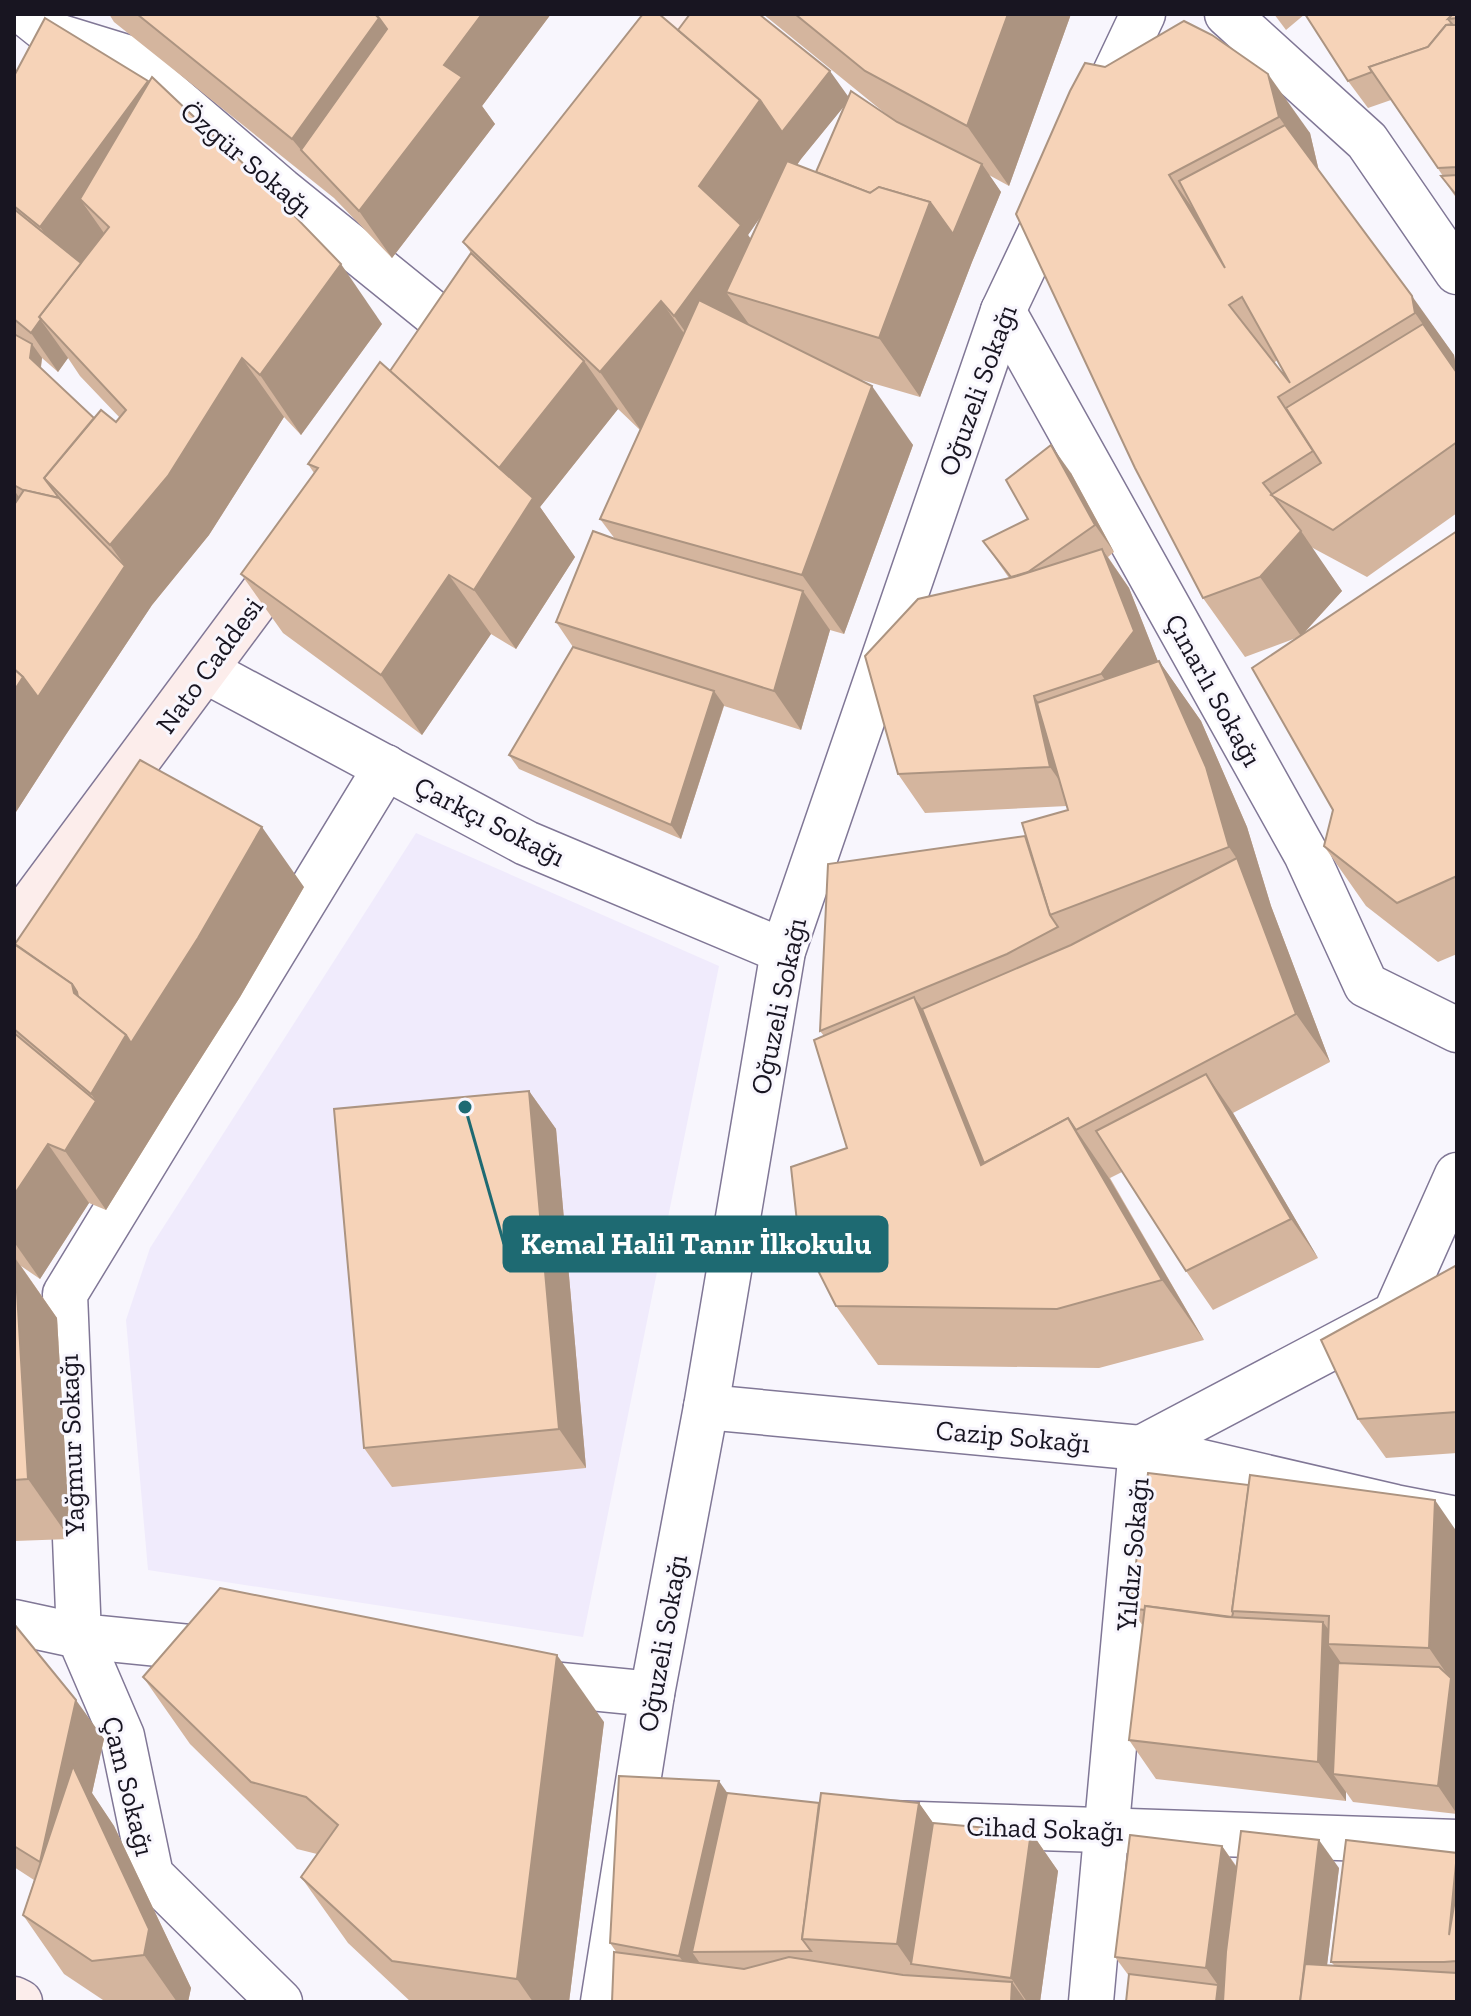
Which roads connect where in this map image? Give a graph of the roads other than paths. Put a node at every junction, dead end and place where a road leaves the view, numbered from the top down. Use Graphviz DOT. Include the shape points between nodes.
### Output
graph roads {
  1 [pos="686,14"];
  2 [pos="1143,14"];
  3 [pos="1227,14"];
  4 [pos="44,31"];
  5 [pos="621,103"];
  6 [pos="1457,272"];
  7 [pos="482,292"];
  8 [pos="1003,311"];
  9 [pos="316,520"];
  10 [pos="206,671"];
  11 [pos="386,767"];
  12 [pos="14,927"];
  13 [pos="783,951"];
  14 [pos="1457,1030"];
  15 [pos="1457,1175"];
  16 [pos="706,1407"];
  17 [pos="1141,1448"];
  18 [pos="1457,1519"];
  19 [pos="14,1622"];
  20 [pos="79,1636"];
  21 [pos="267,1655"];
  22 [pos="482,1677"];
  23 [pos="652,1694"];
  24 [pos="632,1814"];
  25 [pos="680,1816"];
  26 [pos="854,1822"];
  27 [pos="1107,1830"];
  28 [pos="1457,1842"];
  29 [pos="14,1999"];
  30 [pos="20,2002"];
  31 [pos="280,2002"];
  32 [pos="603,2002"];
  33 [pos="1091,2002"];
  1 -- 5 [label="street"];
  2 -- 8 [label="street, Oğuzeli Sokağı"];
  3 -- 6 [label="street" via="1367,141"];
  4 -- 7 [label="street, Özgür Sokağı" via="126,57 281,190 445,343"];
  8 -- 13 [label="street, Oğuzeli Sokağı"];
  8 -- 14 [label="street, Çınarlı Sokağı" via="1306,854 1366,985"];
  9 -- 10 [label="street, Nato Caddesi"];
  10 -- 11 [label="street, Çarkçı Sokağı"];
  10 -- 12 [label="street, Nato Caddesi"];
  11 -- 13 [label="street, Çarkçı Sokağı" via="526,843"];
  11 -- 20 [label="street, Yağmur Sokağı" via="65,1294"];
  13 -- 16 [label="street, Oğuzeli Sokağı"];
  15 -- 17 [label="street, Yıldız Sokağı" via="1395,1314"];
  16 -- 17 [label="street, Cazip Sokağı"];
  16 -- 23 [label="street, Oğuzeli Sokağı"];
  17 -- 18 [label="street, Cazip Sokağı"];
  17 -- 27 [label="street, Yıldız Sokağı"];
  19 -- 20 [label="street"];
  20 -- 21 [label="street"];
  20 -- 31 [label="street, Çam Sokağı" via="122,1736 151,1875"];
  22 -- 23 [label="street"];
  23 -- 24 [label="street, Oğuzeli Sokağı"];
  24 -- 25 [label="street"];
  24 -- 32 [label="street, Oğuzeli Sokağı"];
  26 -- 27 [label="street, Cihad Sokağı"];
  27 -- 28 [label="street, Cihad Sokağı"];
  27 -- 33 [label="street, Yıldız Sokağı"];
  29 -- 30 [label="street"];
}
